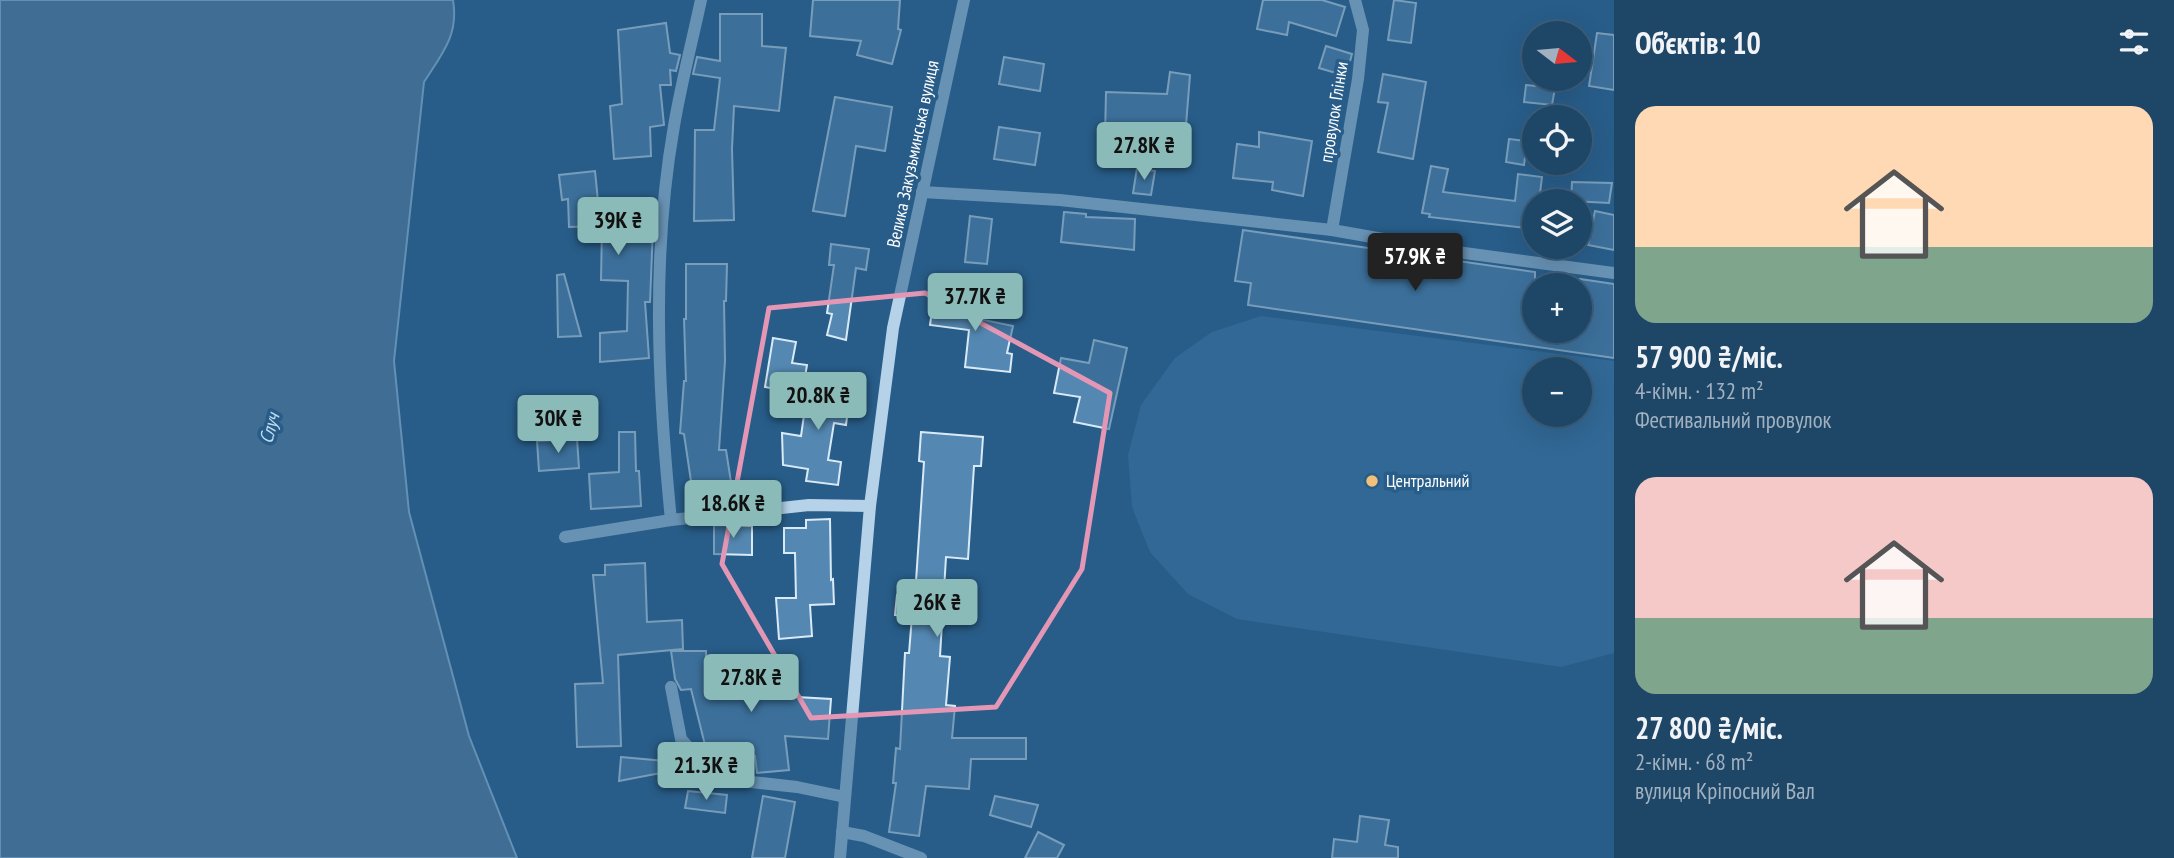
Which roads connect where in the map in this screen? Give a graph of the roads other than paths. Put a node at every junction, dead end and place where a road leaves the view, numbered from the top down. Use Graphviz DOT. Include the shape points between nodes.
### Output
graph roads {
  1 [pos="701,0"];
  2 [pos="964,0"];
  3 [pos="1355,0"];
  4 [pos="922,192"];
  5 [pos="1332,230"];
  6 [pos="1614,273"];
  7 [pos="870,506"];
  8 [pos="671,520"];
  9 [pos="565,537"];
  10 [pos="671,687"];
  11 [pos="845,797"];
  12 [pos="842,832"];
  13 [pos="840,858"];
  14 [pos="921,858"];
  1 -- 8 [label="street" via="674,126 662,237 659,323"];
  2 -- 4 [label="street, Велика Закузьминська вулиця"];
  3 -- 5 [label="street, провулок Глінки" via="1363,30"];
  4 -- 5 [label="street" via="1060,200"];
  4 -- 7 [label="street, Велика Закузьминська вулиця" via="893,328"];
  5 -- 6 [label="street"];
  7 -- 8 [label="street" via="809,505"];
  7 -- 11 [label="street, Велика Закузьминська вулиця"];
  8 -- 9 [label="street"];
  10 -- 11 [label="street" via="681,739 715,778"];
  11 -- 12 [label="street, Велика Закузьминська вулиця"];
  12 -- 13 [label="street, Велика Закузьминська вулиця"];
  12 -- 14 [label="street"];
}
